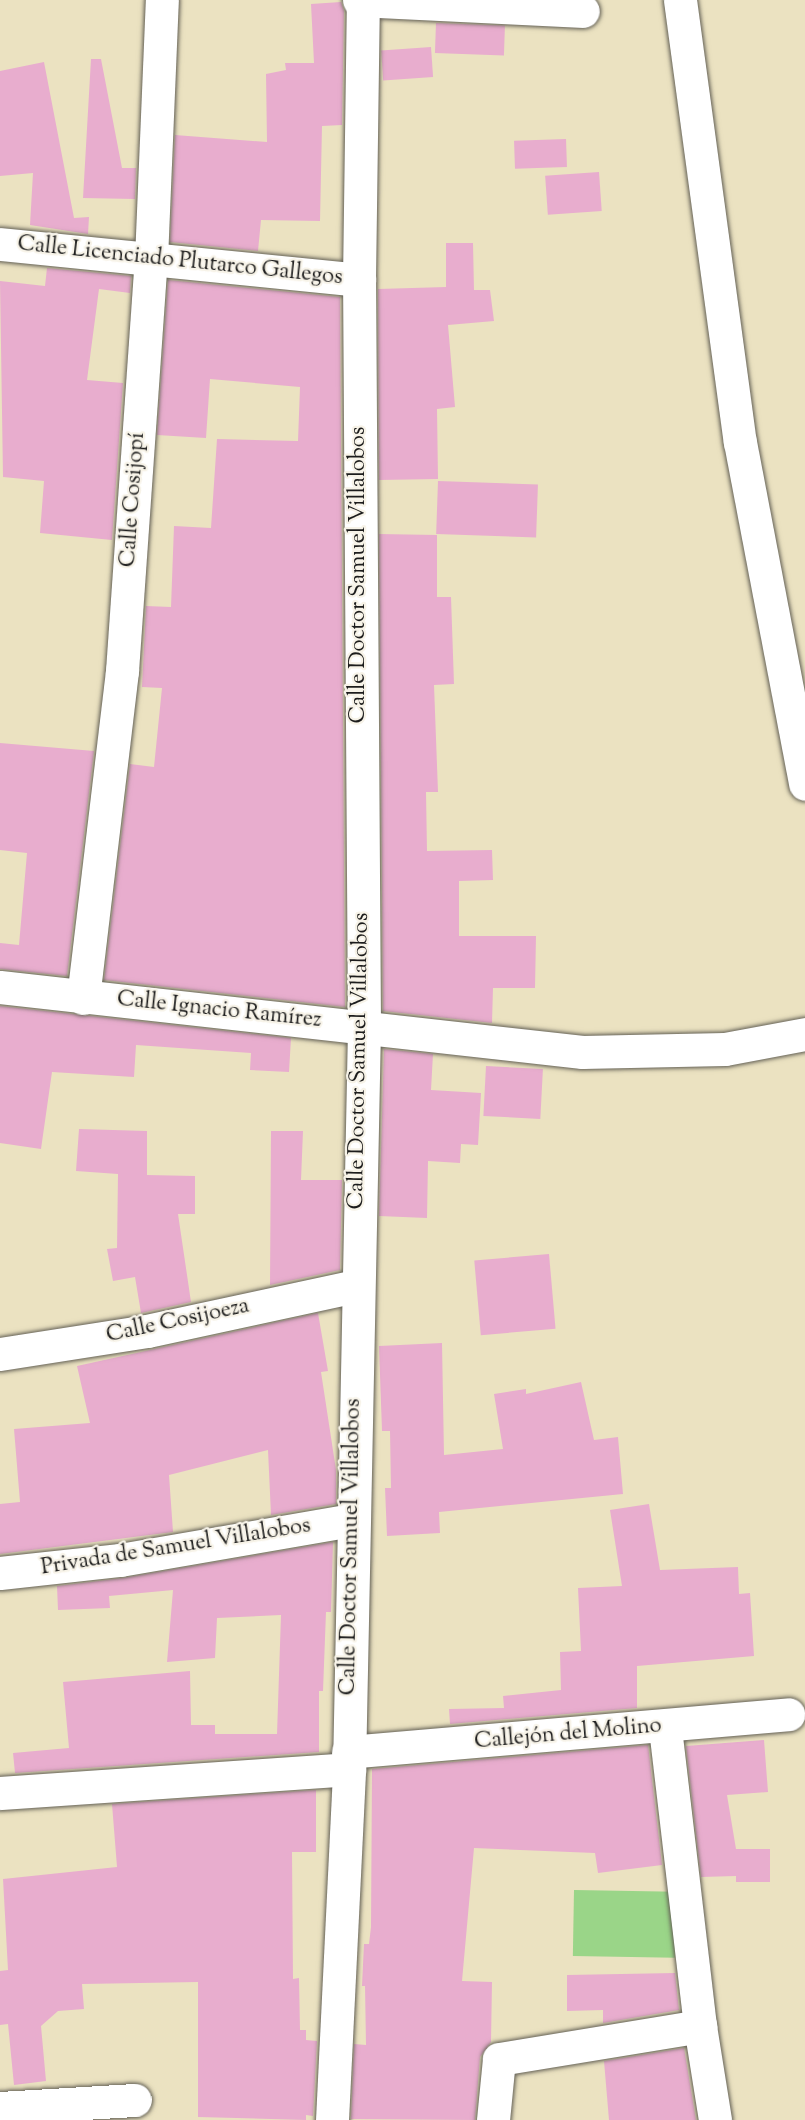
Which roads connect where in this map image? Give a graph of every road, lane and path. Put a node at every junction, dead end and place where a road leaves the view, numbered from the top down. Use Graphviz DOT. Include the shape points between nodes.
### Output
graph roads {
  1 [pos="162,0"];
  2 [pos="680,0"];
  3 [pos="361,1"];
  4 [pos="583,11"];
  5 [pos="0,244"];
  6 [pos="151,259"];
  7 [pos="359,280"];
  8 [pos="805,783"];
  9 [pos="0,987"];
  10 [pos="82,998"];
  11 [pos="364,1025"];
  12 [pos="805,1034"];
  13 [pos="356,1286"];
  14 [pos="0,1354"];
  15 [pos="352,1520"];
  16 [pos="0,1573"];
  17 [pos="788,1714"];
  18 [pos="665,1727"];
  19 [pos="349,1761"];
  20 [pos="0,1793"];
  21 [pos="700,2026"];
  22 [pos="135,2100"];
  23 [pos="0,2108"];
  24 [pos="332,2120"];
  25 [pos="493,2120"];
  26 [pos="715,2120"];
  1 -- 6 [label="street, Calle Cosijopí"];
  2 -- 8 [label="street" via="740,442"];
  3 -- 4 [label="street"];
  3 -- 7 [label="street, Calle Doctor Samuel Villalobos"];
  5 -- 6 [label="street, Calle Licenciado Plutarco Gallegos"];
  6 -- 7 [label="street, Calle Licenciado Plutarco Gallegos"];
  6 -- 10 [label="street, Calle Cosijopí" via="122,671"];
  7 -- 11 [label="street, Calle Doctor Samuel Villalobos"];
  9 -- 10 [label="street, Calle Ignacio Ramírez"];
  10 -- 11 [label="street, Calle Ignacio Ramírez"];
  11 -- 12 [label="street, Calle Ignacio Ramírez" via="582,1052 725,1049"];
  11 -- 13 [label="street, Calle Doctor Samuel Villalobos"];
  13 -- 14 [label="street, Calle Cosijoeza" via="147,1331"];
  13 -- 15 [label="street, Calle Doctor Samuel Villalobos"];
  15 -- 16 [label="street, Privada de Samuel Villalobos" via="120,1560"];
  15 -- 19 [label="street, Calle Doctor Samuel Villalobos"];
  17 -- 18 [label="street, Callejón del Molino"];
  18 -- 19 [label="street, Callejón del Molino"];
  18 -- 21 [label="street"];
  19 -- 20 [label="street, Callejón del Molino"];
  19 -- 24 [label="street, Calle Doctor Samuel Villalobos"];
  21 -- 25 [label="street" via="499,2060"];
  21 -- 26 [label="street"];
  22 -- 23 [label="street"];
}
